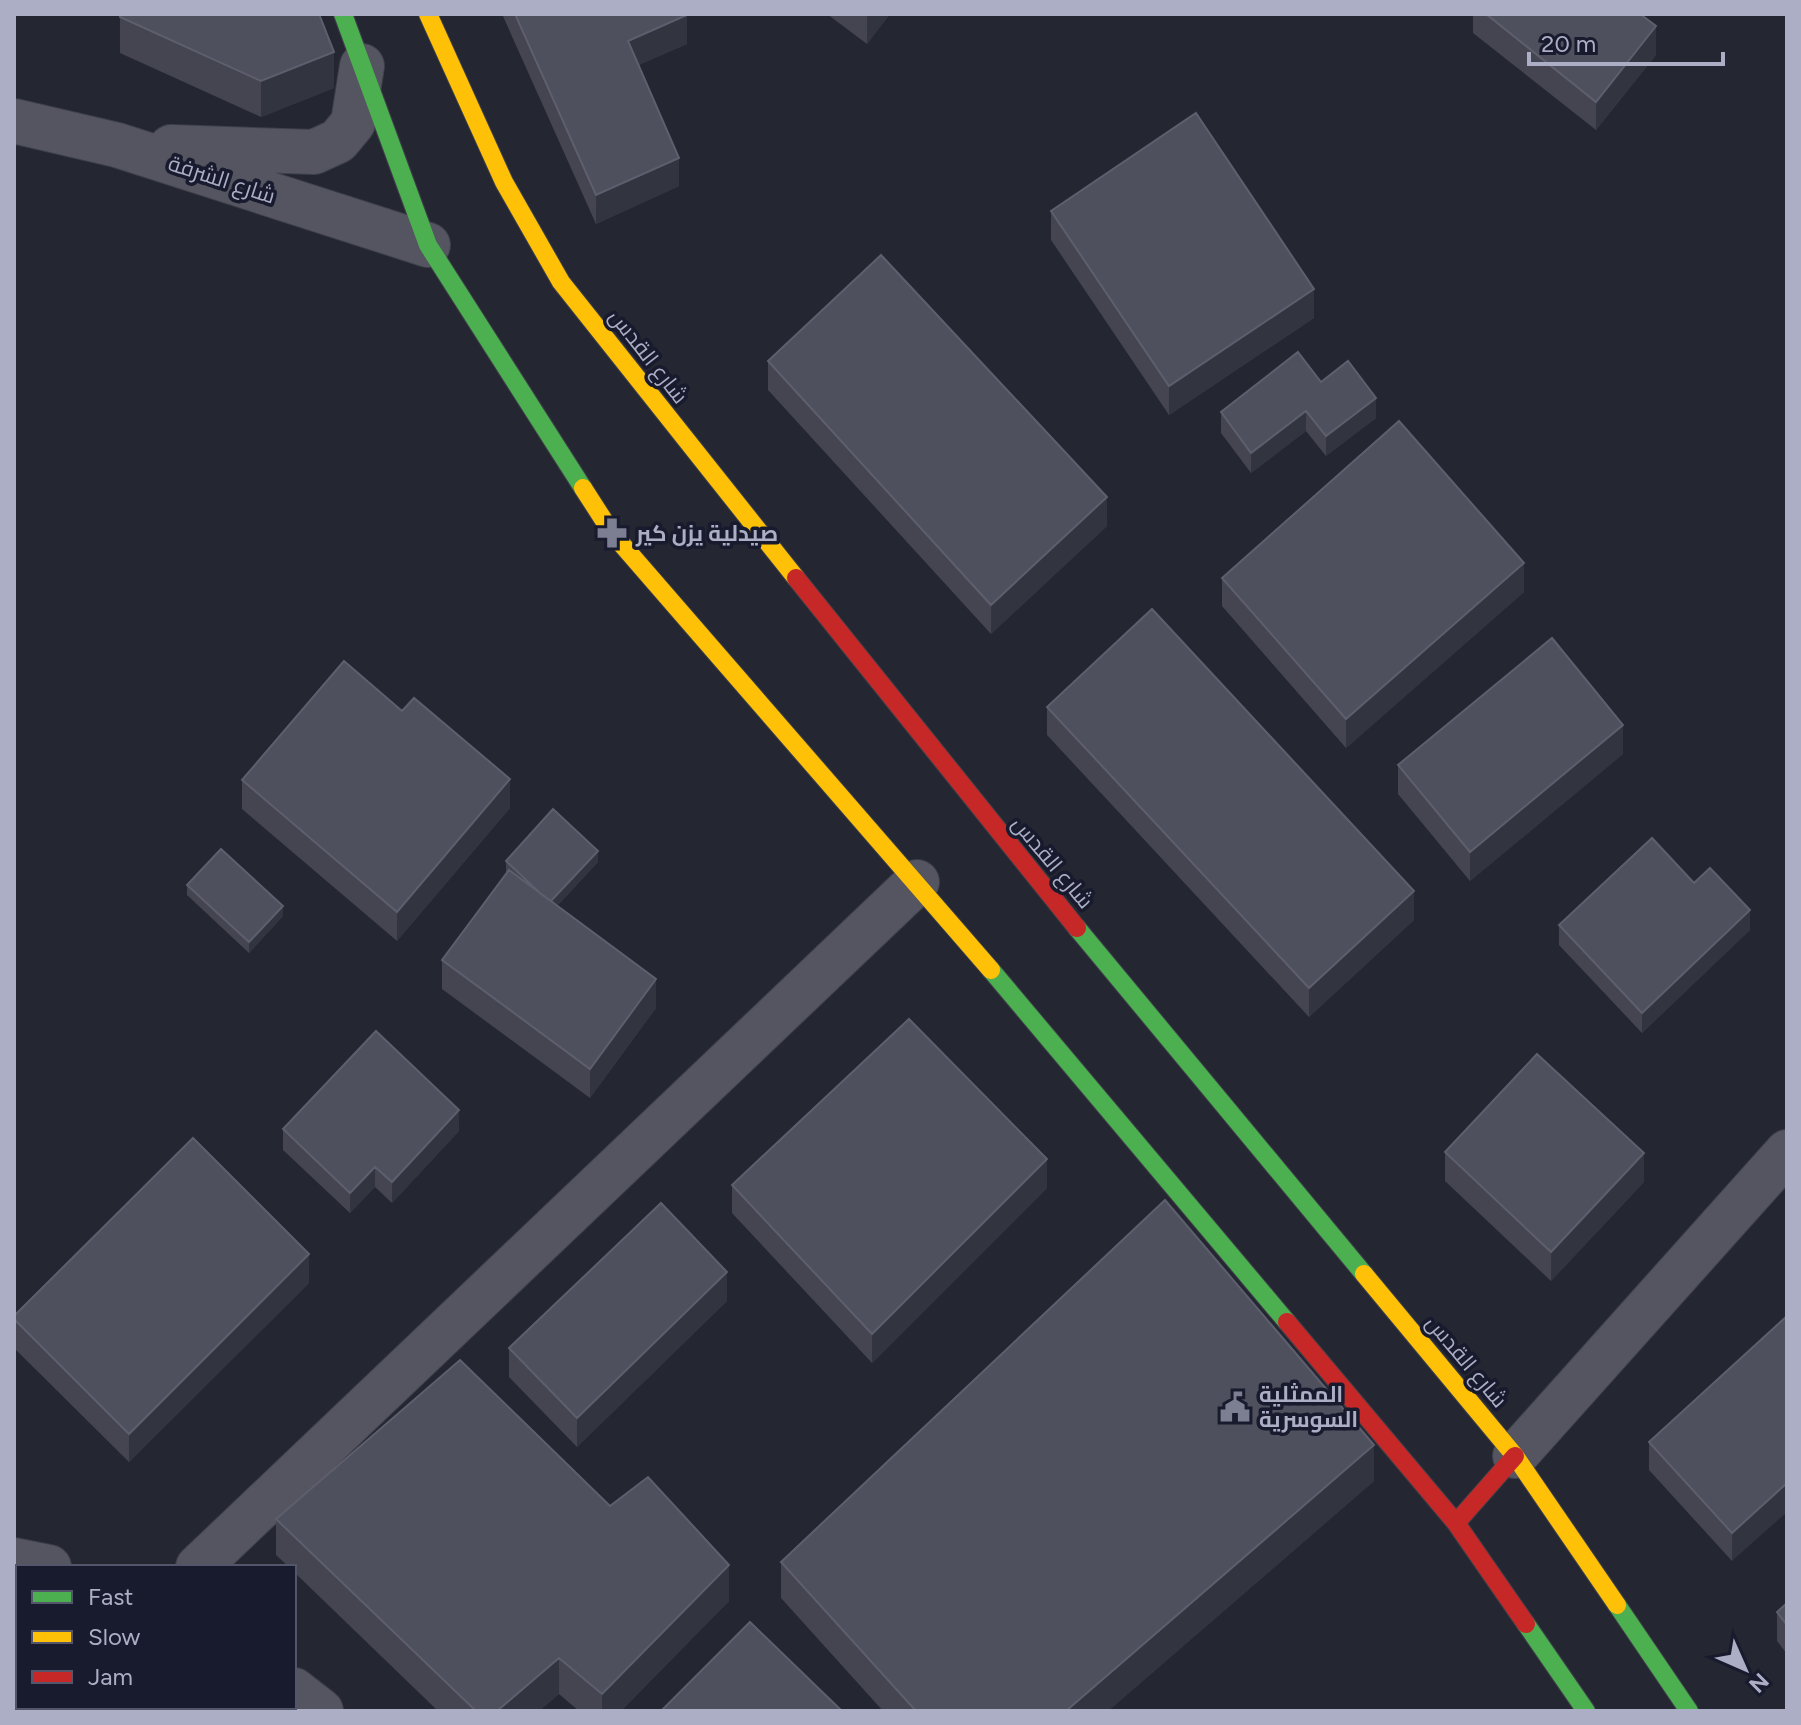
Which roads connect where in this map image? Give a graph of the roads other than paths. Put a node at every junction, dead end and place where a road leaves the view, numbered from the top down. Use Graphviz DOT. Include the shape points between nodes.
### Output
graph roads {
  1 [pos="343,14"];
  2 [pos="428,14"];
  3 [pos="362,66"];
  4 [pos="14,121"];
  5 [pos="117,145"];
  6 [pos="428,245"];
  7 [pos="917,882"];
  8 [pos="1787,1152"];
  9 [pos="1515,1456"];
  10 [pos="1456,1523"];
  11 [pos="14,1560"];
  12 [pos="39,1565"];
  13 [pos="200,1565"];
  14 [pos="296,1692"];
  15 [pos="321,1711"];
  16 [pos="1586,1711"];
  17 [pos="1689,1711"];
  1 -- 3 [label="main road"];
  2 -- 9 [label="main road, شارع القدس" via="504,182 561,282 988,821"];
  3 -- 5 [label="street" via="353,123 338,141 314,152"];
  3 -- 6 [label="main road"];
  4 -- 5 [label="street, شارع الشرفة"];
  5 -- 6 [label="street, شارع الشرفة"];
  6 -- 7 [label="main road" via="612,533"];
  7 -- 10 [label="main road"];
  7 -- 13 [label="street"];
  8 -- 9 [label="street"];
  9 -- 10 [label="main road"];
  9 -- 17 [label="main road, شارع القدس"];
  10 -- 16 [label="main road"];
  11 -- 12 [label="street"];
  14 -- 15 [label="street"];
}
